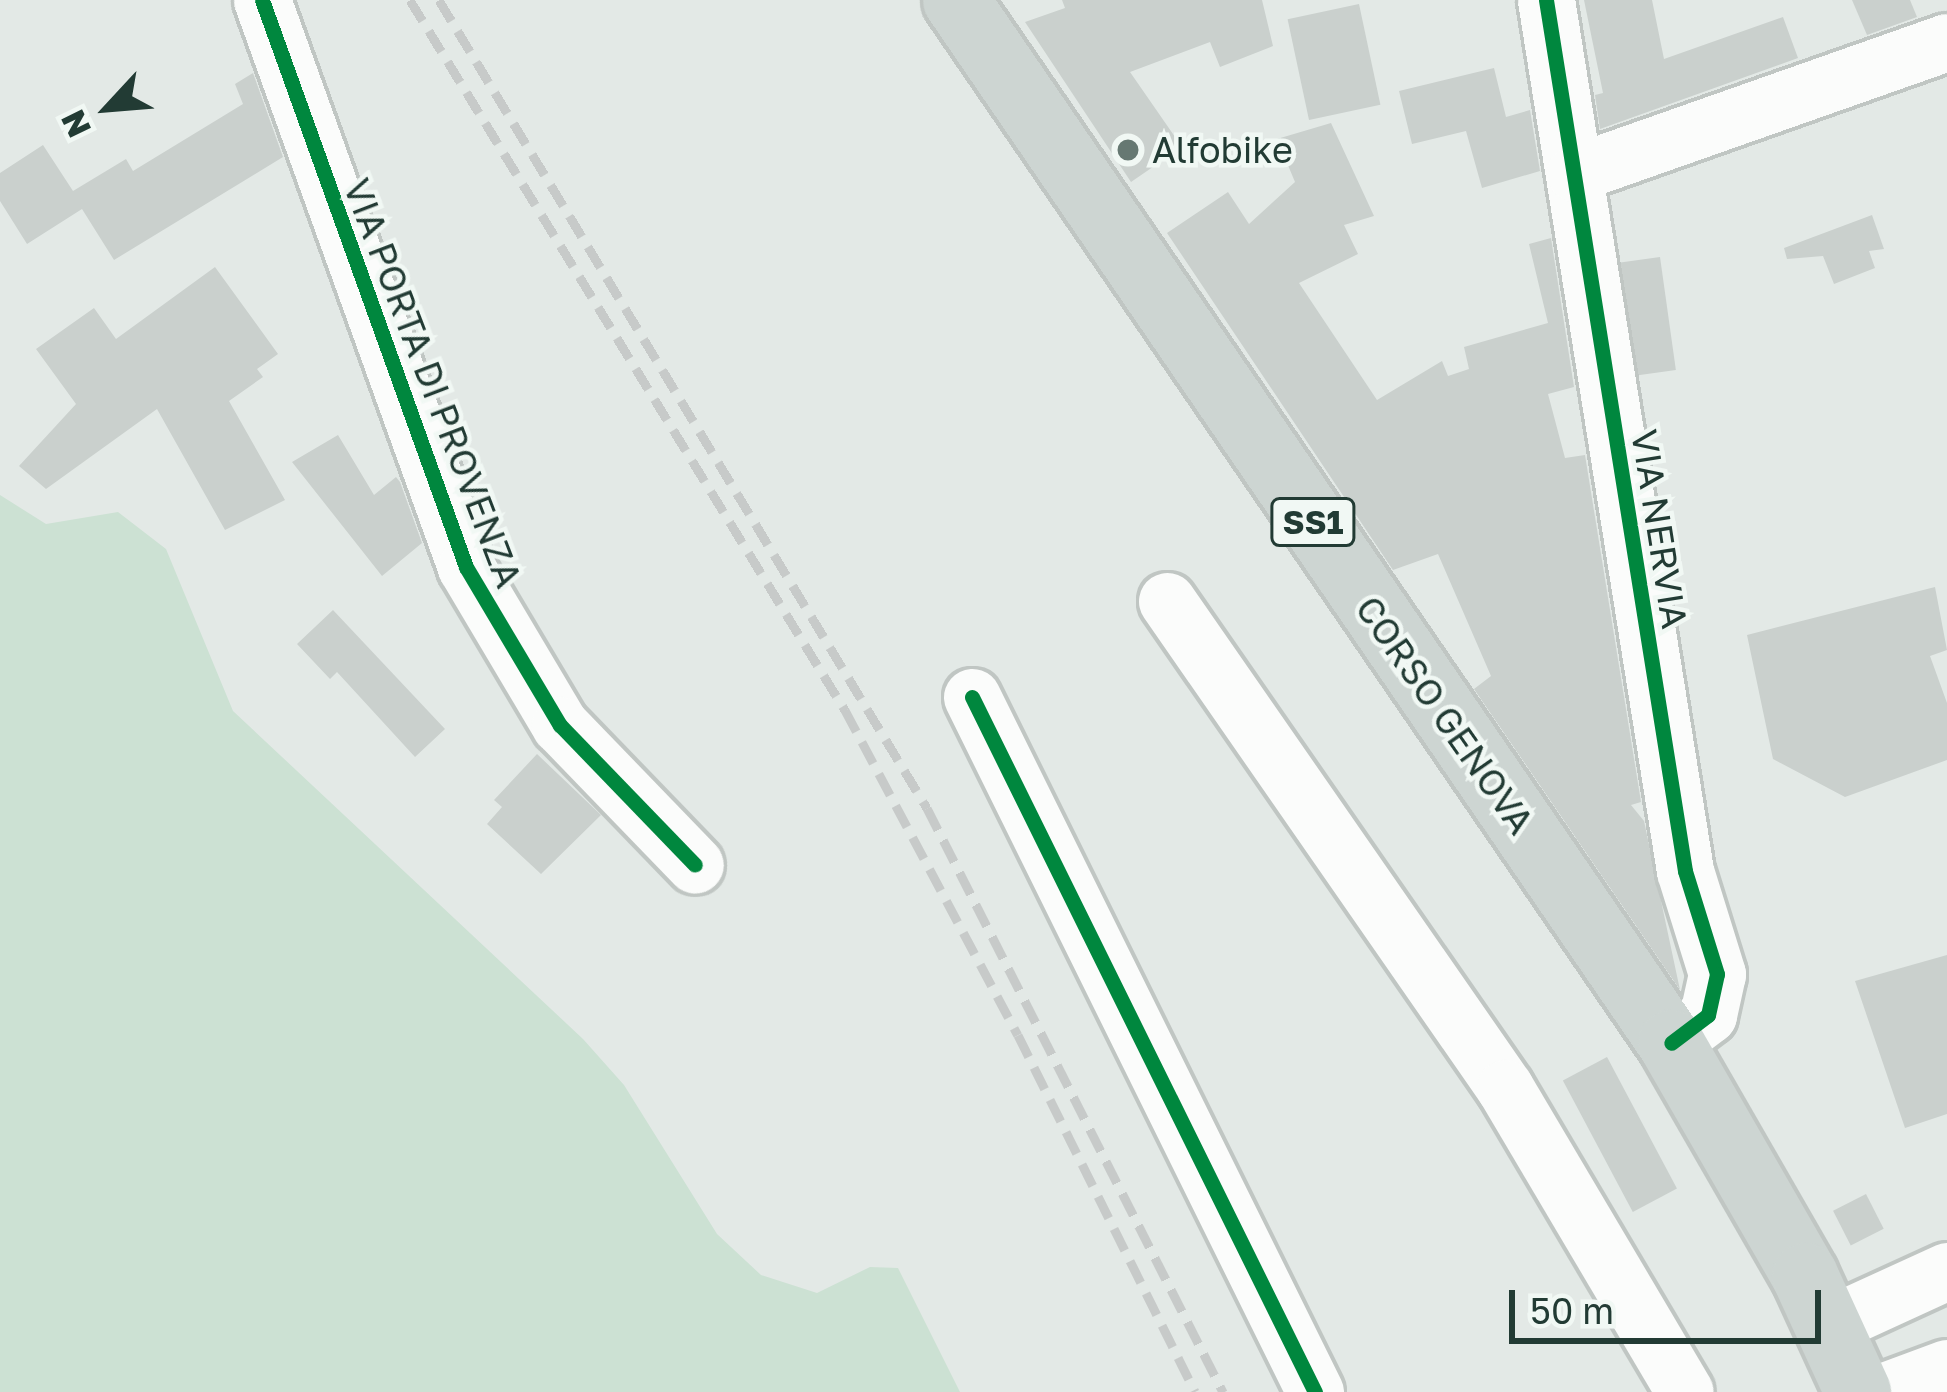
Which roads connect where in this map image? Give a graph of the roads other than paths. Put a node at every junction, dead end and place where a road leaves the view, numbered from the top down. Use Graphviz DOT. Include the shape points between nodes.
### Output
graph roads {
  1 [pos="262,0"];
  2 [pos="956,0"];
  3 [pos="1546,0"];
  4 [pos="1947,42"];
  5 [pos="1575,172"];
  6 [pos="1168,601"];
  7 [pos="972,697"];
  8 [pos="695,865"];
  9 [pos="1671,1043"];
  10 [pos="1947,1271"];
  11 [pos="1829,1324"];
  12 [pos="1947,1368"];
  13 [pos="1316,1392"];
  14 [pos="1685,1392"];
  15 [pos="1858,1392"];
  16 [pos="1882,1392"];
  1 -- 8 [label="street, VIA PORTA DI PROVENZA" via="476,588 560,725"];
  2 -- 9 [label="main road, CORSO GENOVA / SS1"];
  3 -- 5 [label="street, VIA NERVIA"];
  4 -- 5 [label="street"];
  5 -- 9 [label="street, VIA NERVIA" via="1685,871 1718,974 1708,1015"];
  6 -- 14 [label="street" via="1505,1088"];
  7 -- 13 [label="street"];
  9 -- 11 [label="main road, CORSO GENOVA / SS1"];
  10 -- 11 [label="street"];
  11 -- 15 [label="main road, CORSO GENOVA / SS1"];
  12 -- 16 [label="street"];
}
